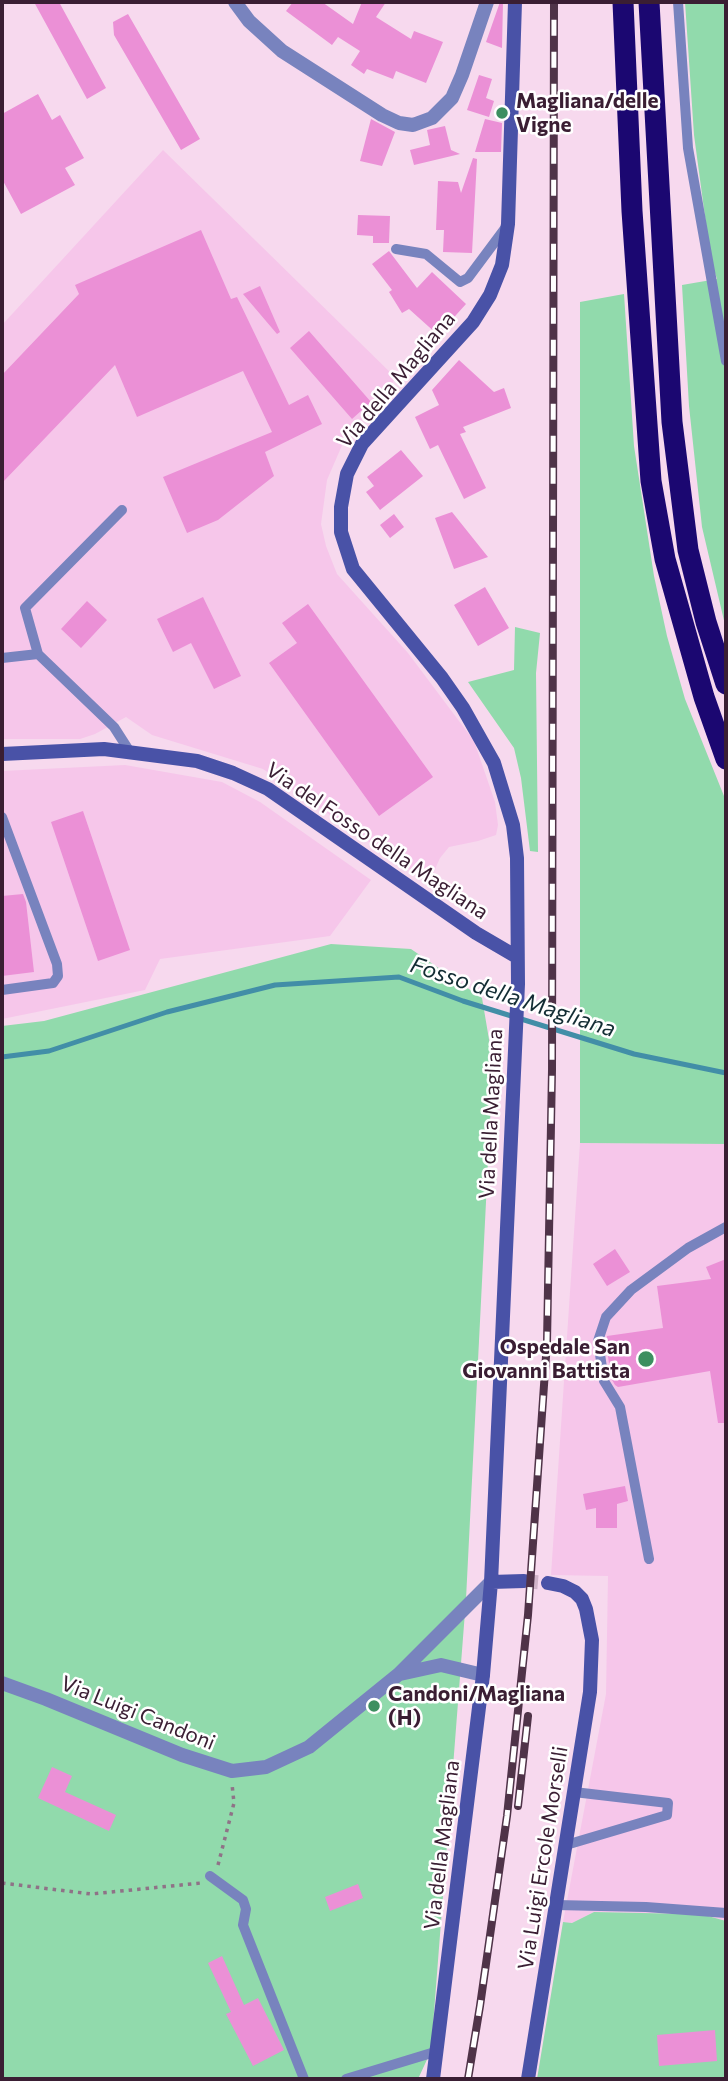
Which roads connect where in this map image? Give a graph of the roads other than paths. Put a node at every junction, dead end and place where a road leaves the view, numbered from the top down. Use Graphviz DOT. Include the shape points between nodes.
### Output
graph roads {
  1 [pos="235,2"];
  2 [pos="487,2"];
  3 [pos="515,2"];
  4 [pos="624,2"];
  5 [pos="649,2"];
  6 [pos="678,2"];
  7 [pos="508,224"];
  8 [pos="396,249"];
  9 [pos="726,360"];
  10 [pos="122,510"];
  11 [pos="38,654"];
  12 [pos="2,658"];
  13 [pos="726,684"];
  14 [pos="130,752"];
  15 [pos="2,754"];
  16 [pos="726,759"];
  17 [pos="2,817"];
  18 [pos="517,957"];
  19 [pos="2,990"];
  20 [pos="726,1227"];
  21 [pos="649,1559"];
  22 [pos="524,1581"];
  23 [pos="491,1582"];
  24 [pos="548,1583"];
  25 [pos="399,1674"];
  26 [pos="483,1675"];
  27 [pos="2,1683"];
  28 [pos="574,1792"];
  29 [pos="566,1845"];
  30 [pos="210,1876"];
  31 [pos="556,1905"];
  32 [pos="726,1913"];
  33 [pos="438,2051"];
  34 [pos="304,2079"];
  35 [pos="346,2079"];
  36 [pos="433,2079"];
  37 [pos="528,2079"];
  1 -- 2 [label="street" via="282,51 382,116 413,125 432,118 452,98"];
  3 -- 7 [label="main road, Via della Magliana"];
  4 -- 16 [label="highway" via="635,261 651,481 664,559"];
  5 -- 13 [label="highway" via="672,422 688,550"];
  6 -- 9 [label="lane" via="688,148"];
  7 -- 8 [label="lane" via="468,278 460,282 426,254"];
  7 -- 18 [label="main road, Via della Magliana" via="502,265 486,303 362,444 347,474 340,519 353,569 421,649 463,708 497,772 513,825 517,859"];
  10 -- 11 [label="lane" via="25,608"];
  11 -- 12 [label="lane"];
  11 -- 14 [label="lane" via="114,727"];
  14 -- 15 [label="main road, Via del Fosso della Magliana"];
  14 -- 18 [label="main road, Via del Fosso della Magliana" via="197,761 268,789"];
  17 -- 19 [label="lane" via="58,964 58,976 52,983"];
  18 -- 23 [label="main road, Via della Magliana"];
  20 -- 21 [label="lane" via="688,1248 631,1290 606,1317 598,1341 604,1381 620,1407"];
  22 -- 23 [label="main road"];
  23 -- 25 [label="street, Via Luigi Candoni"];
  23 -- 26 [label="main road, Via della Magliana"];
  24 -- 28 [label="main road, Via Luigi Ercole Morselli" via="563,1586 582,1599 592,1640 590,1692"];
  25 -- 26 [label="street, Via Luigi Candoni" via="441,1665"];
  25 -- 27 [label="street, Via Luigi Candoni" via="309,1747 266,1767 232,1771"];
  26 -- 33 [label="main road, Via della Magliana"];
  28 -- 29 [label="main road, Via Luigi Ercole Morselli"];
  28 -- 29 [label="lane" via="668,1803 667,1815"];
  29 -- 31 [label="main road, Via Luigi Ercole Morselli"];
  30 -- 34 [label="lane" via="243,1900 243,1926"];
  31 -- 32 [label="lane"];
  31 -- 37 [label="main road, Via Luigi Ercole Morselli"];
  33 -- 35 [label="lane"];
  33 -- 36 [label="main road, Via della Magliana"];
}
